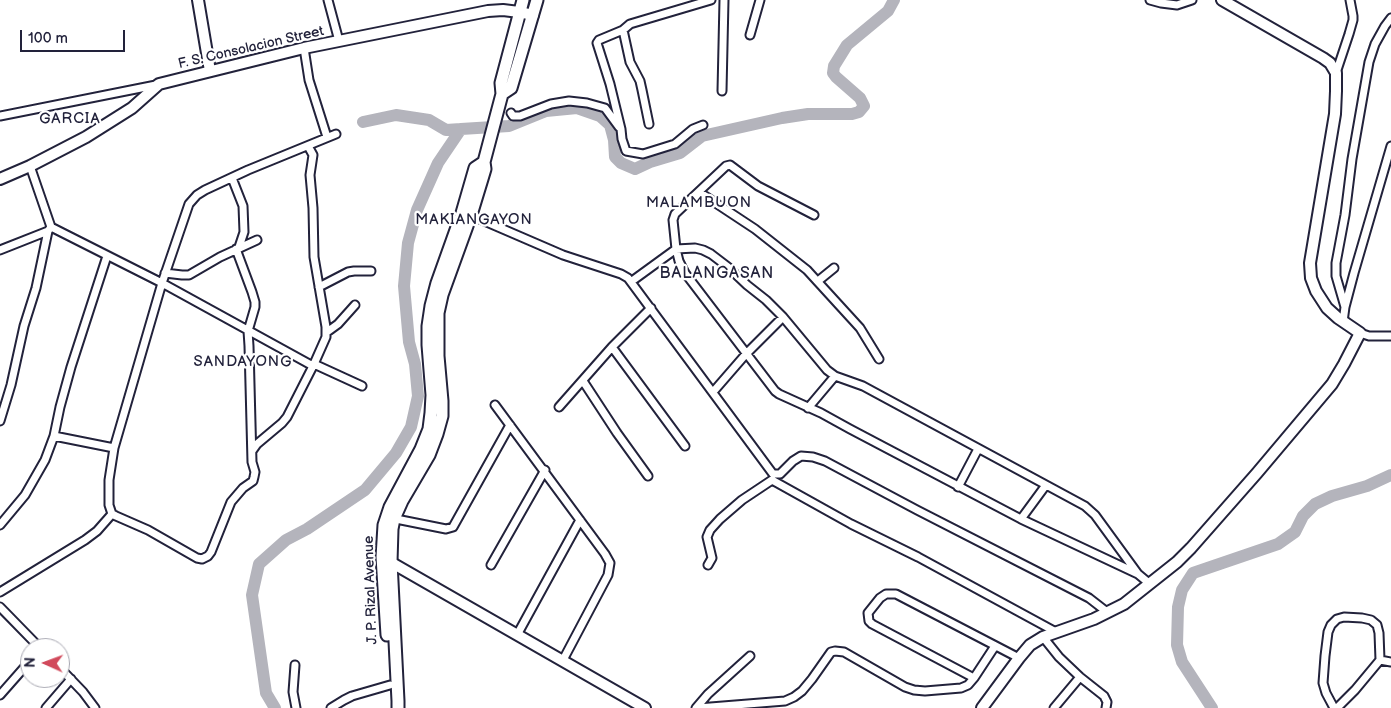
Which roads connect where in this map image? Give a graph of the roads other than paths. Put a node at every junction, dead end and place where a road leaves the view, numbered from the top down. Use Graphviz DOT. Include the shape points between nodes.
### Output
graph roads {
  1 [pos="198,0"];
  2 [pos="328,0"];
  3 [pos="523,0"];
  4 [pos="537,0"];
  5 [pos="711,0"];
  6 [pos="724,0"];
  7 [pos="760,0"];
  8 [pos="1150,0"];
  9 [pos="1192,0"];
  10 [pos="1222,0"];
  11 [pos="1350,0"];
  12 [pos="519,12"];
  13 [pos="533,15"];
  14 [pos="1391,18"];
  15 [pos="623,30"];
  16 [pos="750,34"];
  17 [pos="338,41"];
  18 [pos="304,48"];
  19 [pos="210,71"];
  20 [pos="1336,73"];
  21 [pos="159,84"];
  22 [pos="722,91"];
  23 [pos="502,94"];
  24 [pos="511,113"];
  25 [pos="0,116"];
  26 [pos="649,124"];
  27 [pos="703,125"];
  28 [pos="621,129"];
  29 [pos="336,134"];
  30 [pos="327,137"];
  31 [pos="308,146"];
  32 [pos="1391,146"];
  33 [pos="30,166"];
  34 [pos="232,178"];
  35 [pos="0,179"];
  36 [pos="699,192"];
  37 [pos="467,214"];
  38 [pos="814,215"];
  39 [pos="49,229"];
  40 [pos="257,240"];
  41 [pos="237,248"];
  42 [pos="0,250"];
  43 [pos="676,250"];
  44 [pos="107,256"];
  45 [pos="834,268"];
  46 [pos="371,271"];
  47 [pos="165,273"];
  48 [pos="632,281"];
  49 [pos="818,281"];
  50 [pos="162,283"];
  51 [pos="318,288"];
  52 [pos="355,305"];
  53 [pos="1345,307"];
  54 [pos="651,308"];
  55 [pos="783,317"];
  56 [pos="1343,322"];
  57 [pos="248,331"];
  58 [pos="327,332"];
  59 [pos="1360,333"];
  60 [pos="1391,336"];
  61 [pos="612,347"];
  62 [pos="746,354"];
  63 [pos="879,359"];
  64 [pos="314,365"];
  65 [pos="835,376"];
  66 [pos="583,381"];
  67 [pos="362,386"];
  68 [pos="713,392"];
  69 [pos="495,405"];
  70 [pos="559,407"];
  71 [pos="808,408"];
  72 [pos="0,422"];
  73 [pos="510,425"];
  74 [pos="54,436"];
  75 [pos="685,446"];
  76 [pos="114,448"];
  77 [pos="978,449"];
  78 [pos="252,451"];
  79 [pos="545,470"];
  80 [pos="648,476"];
  81 [pos="772,477"];
  82 [pos="1046,485"];
  83 [pos="958,487"];
  84 [pos="112,514"];
  85 [pos="390,518"];
  86 [pos="1021,519"];
  87 [pos="580,520"];
  88 [pos="0,526"];
  89 [pos="387,560"];
  90 [pos="491,565"];
  91 [pos="708,565"];
  92 [pos="1138,574"];
  93 [pos="1150,584"];
  94 [pos="0,592"];
  95 [pos="0,607"];
  96 [pos="1107,612"];
  97 [pos="1056,632"];
  98 [pos="517,635"];
  99 [pos="1043,637"];
  100 [pos="30,638"];
  101 [pos="995,646"];
  102 [pos="750,656"];
  103 [pos="1019,658"];
  104 [pos="563,660"];
  105 [pos="1380,660"];
  106 [pos="1391,662"];
  107 [pos="295,665"];
  108 [pos="20,672"];
  109 [pos="1080,677"];
  110 [pos="974,678"];
  111 [pos="71,679"];
  112 [pos="390,685"];
  113 [pos="0,695"];
  114 [pos="46,708"];
  115 [pos="95,708"];
  116 [pos="296,708"];
  117 [pos="331,708"];
  118 [pos="396,708"];
  119 [pos="645,708"];
  120 [pos="697,708"];
  121 [pos="982,708"];
  122 [pos="1054,708"];
  123 [pos="1106,708"];
  124 [pos="1336,708"];
  1 -- 19 [label="street"];
  2 -- 17 [label="street"];
  3 -- 12 [label="main road, J. P. Rizal Avenue"];
  4 -- 13 [label="main road, J. P. Rizal Avenue"];
  5 -- 15 [label="street" via="630,24"];
  6 -- 22 [label="street"];
  7 -- 16 [label="street"];
  8 -- 9 [label="street" via="1177,5"];
  10 -- 20 [label="street" via="1323,58"];
  11 -- 20 [label="street" via="1353,20"];
  12 -- 13 [label="street, F. S. Consolacion Street"];
  12 -- 17 [label="street, F. S. Consolacion Street" via="488,11"];
  12 -- 23 [label="main road, J. P. Rizal Avenue" via="501,83"];
  13 -- 23 [label="main road, J. P. Rizal Avenue" via="510,88"];
  14 -- 53 [label="street" via="1378,38 1369,62 1352,159 1336,263 1336,276"];
  15 -- 26 [label="street" via="630,62 640,81"];
  15 -- 28 [label="street" via="597,43"];
  17 -- 18 [label="street, F. S. Consolacion Street"];
  18 -- 19 [label="street, F. S. Consolacion Street"];
  18 -- 30 [label="street" via="309,80"];
  19 -- 21 [label="street, F. S. Consolacion Street"];
  20 -- 56 [label="street" via="1335,114 1310,264 1316,291 1327,308"];
  21 -- 25 [label="street"];
  21 -- 33 [label="street, F. S. Consolacion Street" via="132,108"];
  23 -- 37 [label="main road, J. P. Rizal Avenue" via="484,162 475,168"];
  24 -- 28 [label="street" via="520,116 569,101 587,103 605,108"];
  27 -- 28 [label="street" via="675,144 642,154 626,150"];
  29 -- 30 [label="street"];
  30 -- 31 [label="street"];
  31 -- 34 [label="street"];
  31 -- 51 [label="street" via="313,155 310,175"];
  32 -- 53 [label="street"];
  33 -- 35 [label="street, F. S. Consolacion Street"];
  33 -- 39 [label="street"];
  34 -- 41 [label="street" via="243,206 244,232"];
  34 -- 47 [label="street" via="205,190 189,204"];
  36 -- 38 [label="street" via="726,166 730,166 758,186"];
  36 -- 43 [label="street" via="674,214"];
  36 -- 49 [label="street" via="755,229"];
  37 -- 48 [label="street" via="555,252 622,274"];
  37 -- 85 [label="main road, J. P. Rizal Avenue" via="442,284 438,313 442,416 428,455"];
  39 -- 42 [label="street"];
  39 -- 44 [label="street"];
  39 -- 72 [label="street"];
  40 -- 41 [label="street"];
  41 -- 47 [label="street" via="190,275"];
  41 -- 57 [label="street" via="255,302"];
  43 -- 48 [label="street"];
  43 -- 55 [label="street" via="695,248 711,254"];
  43 -- 62 [label="street" via="685,272"];
  44 -- 50 [label="street"];
  44 -- 74 [label="street" via="69,375"];
  45 -- 49 [label="street"];
  46 -- 51 [label="street" via="348,272"];
  47 -- 50 [label="street"];
  48 -- 54 [label="street"];
  49 -- 63 [label="street" via="860,328"];
  50 -- 57 [label="street"];
  50 -- 76 [label="street"];
  51 -- 58 [label="street"];
  52 -- 58 [label="street"];
  53 -- 56 [label="street"];
  54 -- 61 [label="street"];
  54 -- 68 [label="street"];
  55 -- 62 [label="street"];
  55 -- 65 [label="street" via="821,364"];
  56 -- 59 [label="street"];
  57 -- 64 [label="street"];
  57 -- 78 [label="street"];
  58 -- 64 [label="street"];
  59 -- 60 [label="street"];
  59 -- 93 [label="street" via="1332,384 1307,414 1191,548"];
  61 -- 66 [label="street"];
  61 -- 75 [label="street"];
  62 -- 68 [label="street"];
  62 -- 71 [label="street" via="775,391"];
  64 -- 67 [label="street"];
  64 -- 78 [label="street" via="287,417"];
  65 -- 71 [label="street"];
  65 -- 77 [label="street" via="864,386"];
  66 -- 70 [label="street"];
  66 -- 80 [label="street"];
  68 -- 81 [label="street"];
  69 -- 73 [label="street"];
  71 -- 83 [label="street"];
  73 -- 79 [label="street"];
  73 -- 85 [label="street" via="453,527 446,529"];
  74 -- 76 [label="street"];
  74 -- 88 [label="street" via="46,460 26,495"];
  76 -- 84 [label="street" via="108,498"];
  77 -- 82 [label="street"];
  77 -- 83 [label="street"];
  78 -- 84 [label="street" via="253,481 231,502 211,552 205,559 197,558"];
  79 -- 87 [label="street"];
  79 -- 90 [label="street"];
  81 -- 91 [label="street" via="710,530 707,537 712,558"];
  81 -- 96 [label="street" via="801,456 825,460 1089,598"];
  81 -- 97 [label="street" via="851,524"];
  82 -- 86 [label="street"];
  82 -- 92 [label="street" via="1095,515"];
  83 -- 86 [label="street"];
  84 -- 94 [label="street" via="85,540"];
  85 -- 89 [label="main road, J. P. Rizal Avenue" via="382,545"];
  86 -- 92 [label="street"];
  87 -- 98 [label="street"];
  87 -- 104 [label="street" via="605,554 610,568"];
  89 -- 98 [label="street"];
  89 -- 112 [label="main road, J. P. Rizal Avenue"];
  89 -- 118 [label="main road, J. P. Rizal Avenue"];
  92 -- 93 [label="street"];
  93 -- 96 [label="street" via="1124,604"];
  95 -- 100 [label="street"];
  96 -- 97 [label="street"];
  97 -- 99 [label="street"];
  98 -- 104 [label="street"];
  99 -- 103 [label="street" via="1030,645"];
  99 -- 109 [label="street"];
  101 -- 103 [label="street"];
  101 -- 110 [label="street"];
  101 -- 110 [label="street" via="896,594 880,598 868,613 872,624"];
  102 -- 120 [label="street"];
  103 -- 121 [label="street"];
  104 -- 119 [label="street"];
  105 -- 106 [label="street"];
  105 -- 124 [label="street"];
  105 -- 124 [label="street" via="1379,633 1371,620 1344,617 1331,625 1323,683"];
  107 -- 116 [label="street" via="293,692"];
  108 -- 113 [label="street"];
  109 -- 122 [label="street"];
  109 -- 123 [label="street" via="1104,696"];
  110 -- 120 [label="street" via="961,688 914,690 844,652 835,651 802,691 785,701"];
  111 -- 114 [label="street"];
  111 -- 115 [label="street"];
  112 -- 117 [label="street" via="352,696"];
  112 -- 118 [label="main road, J. P. Rizal Avenue"];
}
